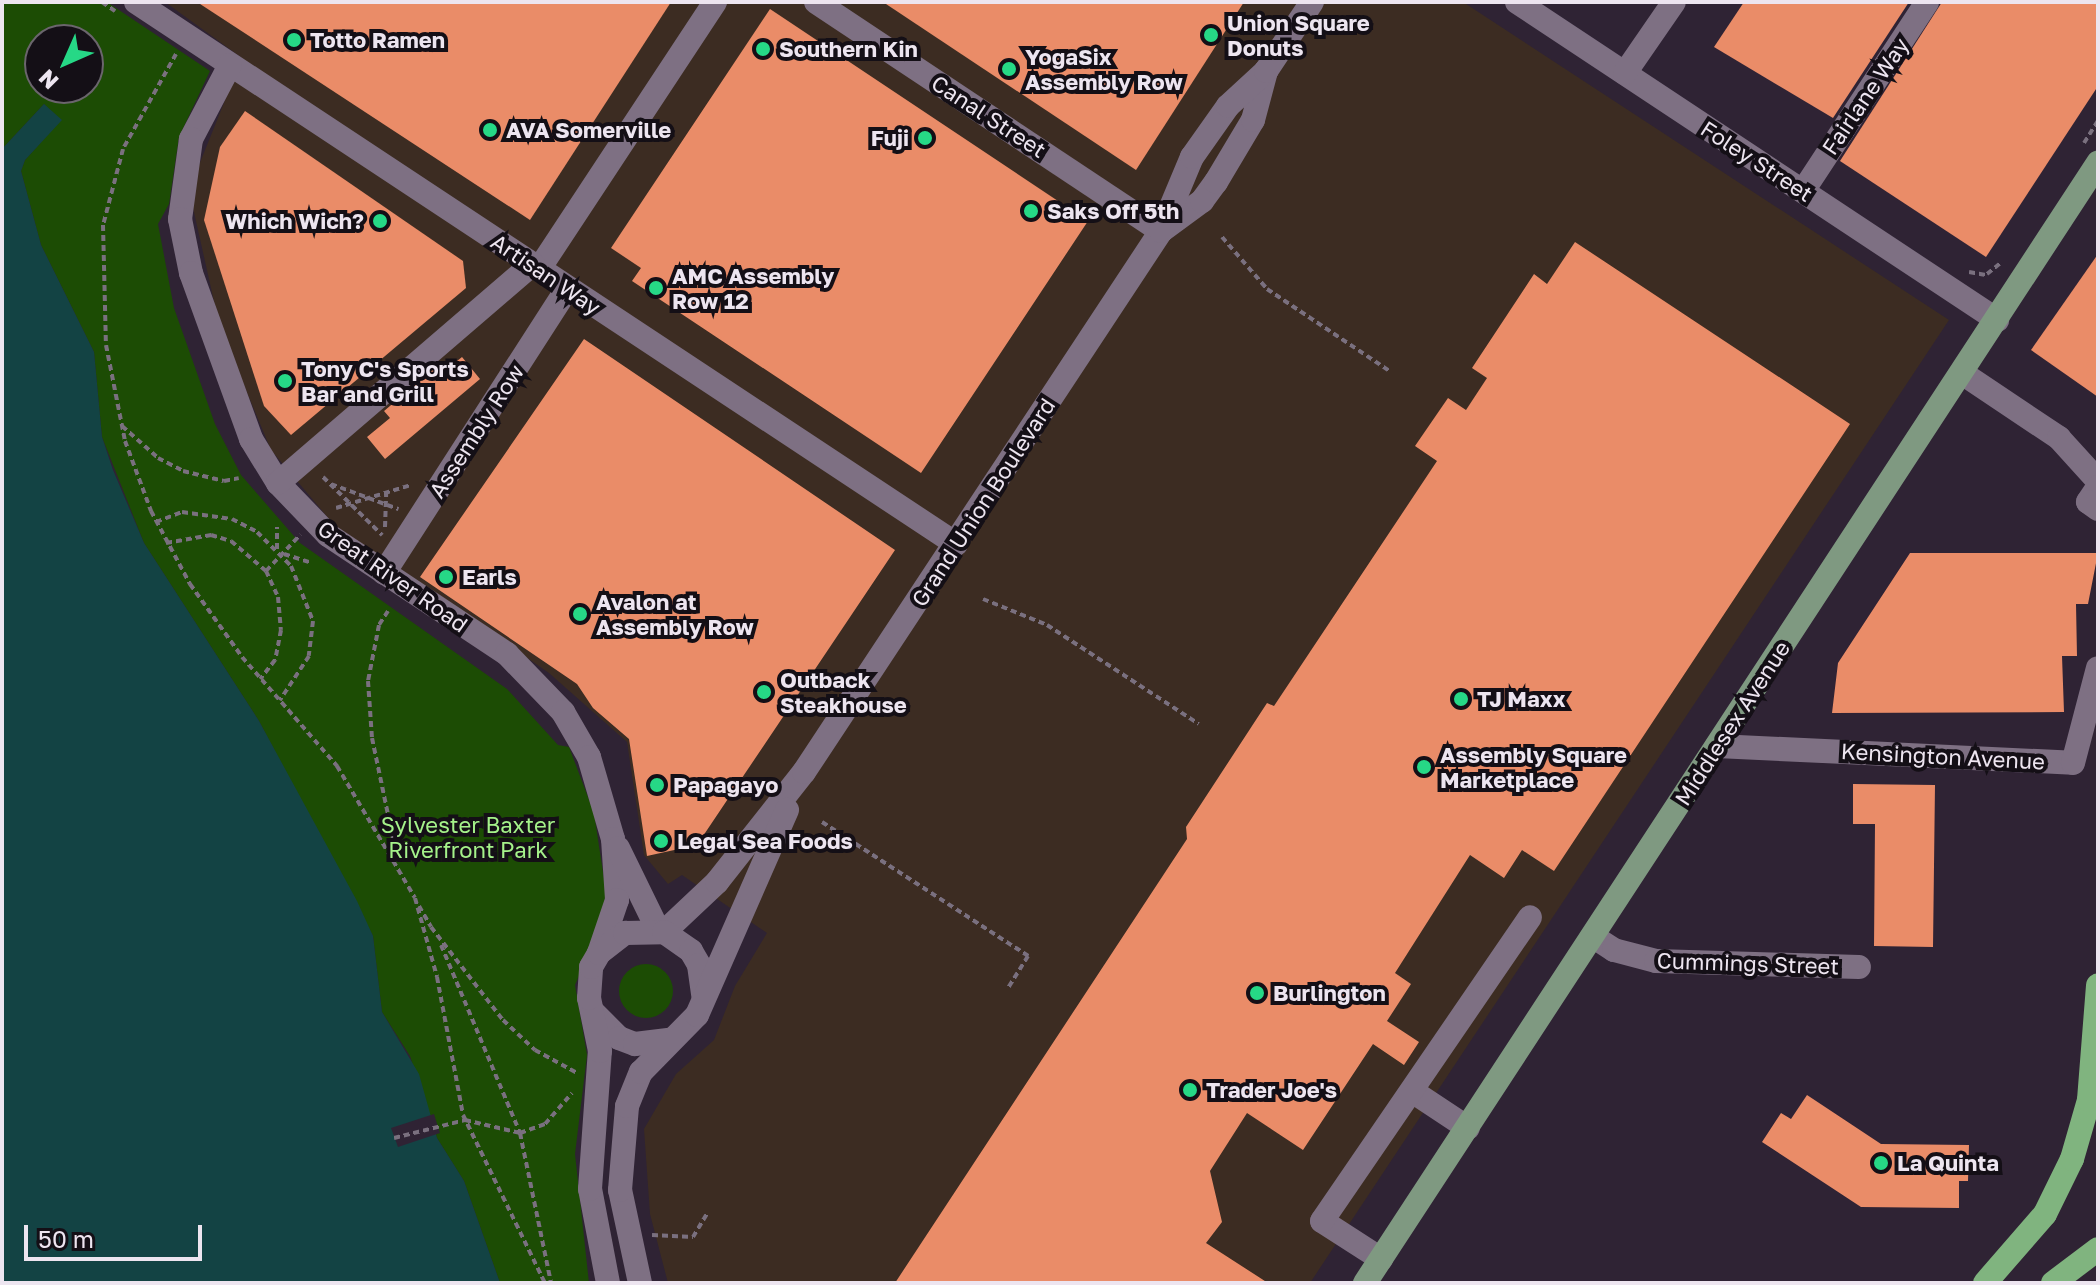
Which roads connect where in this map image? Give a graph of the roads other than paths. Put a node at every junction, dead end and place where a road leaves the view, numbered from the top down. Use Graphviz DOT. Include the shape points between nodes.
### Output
graph roads {
  1 [pos="715,2"];
  2 [pos="816,2"];
  3 [pos="1312,2"];
  4 [pos="1517,2"];
  5 [pos="1674,2"];
  6 [pos="1927,2"];
  7 [pos="125,6"];
  8 [pos="230,65"];
  9 [pos="1266,71"];
  10 [pos="1625,73"];
  11 [pos="2098,163"];
  12 [pos="1803,191"];
  13 [pos="1161,231"];
  14 [pos="536,267"];
  15 [pos="568,288"];
  16 [pos="1997,320"];
  17 [pos="1962,373"];
  18 [pos="278,483"];
  19 [pos="2098,484"];
  20 [pos="2098,509"];
  21 [pos="956,544"];
  22 [pos="384,573"];
  23 [pos="2098,668"];
  24 [pos="1717,746"];
  25 [pos="804,772"];
  26 [pos="613,839"];
  27 [pos="1530,917"];
  28 [pos="661,931"];
  29 [pos="1594,937"];
  30 [pos="599,953"];
  31 [pos="1859,967"];
  32 [pos="2098,985"];
  33 [pos="703,998"];
  34 [pos="594,1013"];
  35 [pos="670,1040"];
  36 [pos="1412,1091"];
  37 [pos="1468,1128"];
  38 [pos="2098,1249"];
  39 [pos="1381,1259"];
  40 [pos="608,1283"];
  41 [pos="640,1283"];
  42 [pos="1365,1283"];
  43 [pos="1985,1283"];
  44 [pos="2053,1283"];
  1 -- 14 [label="street"];
  2 -- 13 [label="street, Canal Street"];
  3 -- 9 [label="street, Grand Union Boulevard"];
  4 -- 10 [label="street, Foley Street"];
  5 -- 10 [label="street"];
  6 -- 12 [label="street, Fairlane Way"];
  7 -- 8 [label="street, Artisan Way"];
  8 -- 14 [label="street, Artisan Way"];
  8 -- 18 [label="street, Great River Road" via="191,139 180,219 191,273 237,405"];
  9 -- 13 [label="street, Grand Union Boulevard" via="1228,106 1192,157"];
  9 -- 13 [label="street, Grand Union Boulevard" via="1253,120 1216,182 1202,201"];
  10 -- 12 [label="street, Foley Street"];
  11 -- 16 [label="main road, Middlesex Avenue"];
  12 -- 16 [label="street, Foley Street"];
  13 -- 21 [label="street, Grand Union Boulevard"];
  14 -- 15 [label="street, Artisan Way"];
  14 -- 18 [label="street"];
  15 -- 21 [label="street, Artisan Way"];
  15 -- 22 [label="street, Assembly Row"];
  16 -- 17 [label="main road, Middlesex Avenue"];
  17 -- 19 [label="street" via="2059,438"];
  17 -- 24 [label="main road, Middlesex Avenue"];
  18 -- 22 [label="street, Great River Road" via="328,535"];
  19 -- 20 [label="street" via="2088,502"];
  21 -- 25 [label="street, Grand Union Boulevard"];
  22 -- 26 [label="street, Great River Road" via="507,654 546,691 589,757"];
  23 -- 24 [label="street, Kensington Avenue" via="2073,763"];
  24 -- 29 [label="main road, Middlesex Avenue"];
  25 -- 28 [label="street, Grand Union Boulevard" via="717,882"];
  25 -- 33 [label="street, Grand Union Boulevard"];
  26 -- 28 [label="street, Great River Road"];
  26 -- 30 [label="street, Great River Road" via="617,900"];
  27 -- 36 [label="street"];
  28 -- 30 [label="street" via="625,933"];
  28 -- 33 [label="street" via="695,958"];
  29 -- 31 [label="street, Cummings Street" via="1614,950 1656,961"];
  29 -- 37 [label="main road, Middlesex Avenue"];
  30 -- 34 [label="street" via="588,982"];
  32 -- 43 [label="highway" via="2089,1100 2072,1159 2045,1214"];
  33 -- 35 [label="street" via="685,1030"];
  34 -- 35 [label="street" via="619,1038 635,1044"];
  34 -- 40 [label="street" via="600,1051 590,1189"];
  35 -- 41 [label="street" via="632,1089 621,1133 620,1190"];
  36 -- 37 [label="street"];
  36 -- 39 [label="street" via="1322,1221"];
  37 -- 39 [label="main road, Middlesex Avenue"];
  38 -- 44 [label="highway"];
  39 -- 42 [label="main road, Middlesex Avenue"];
}
